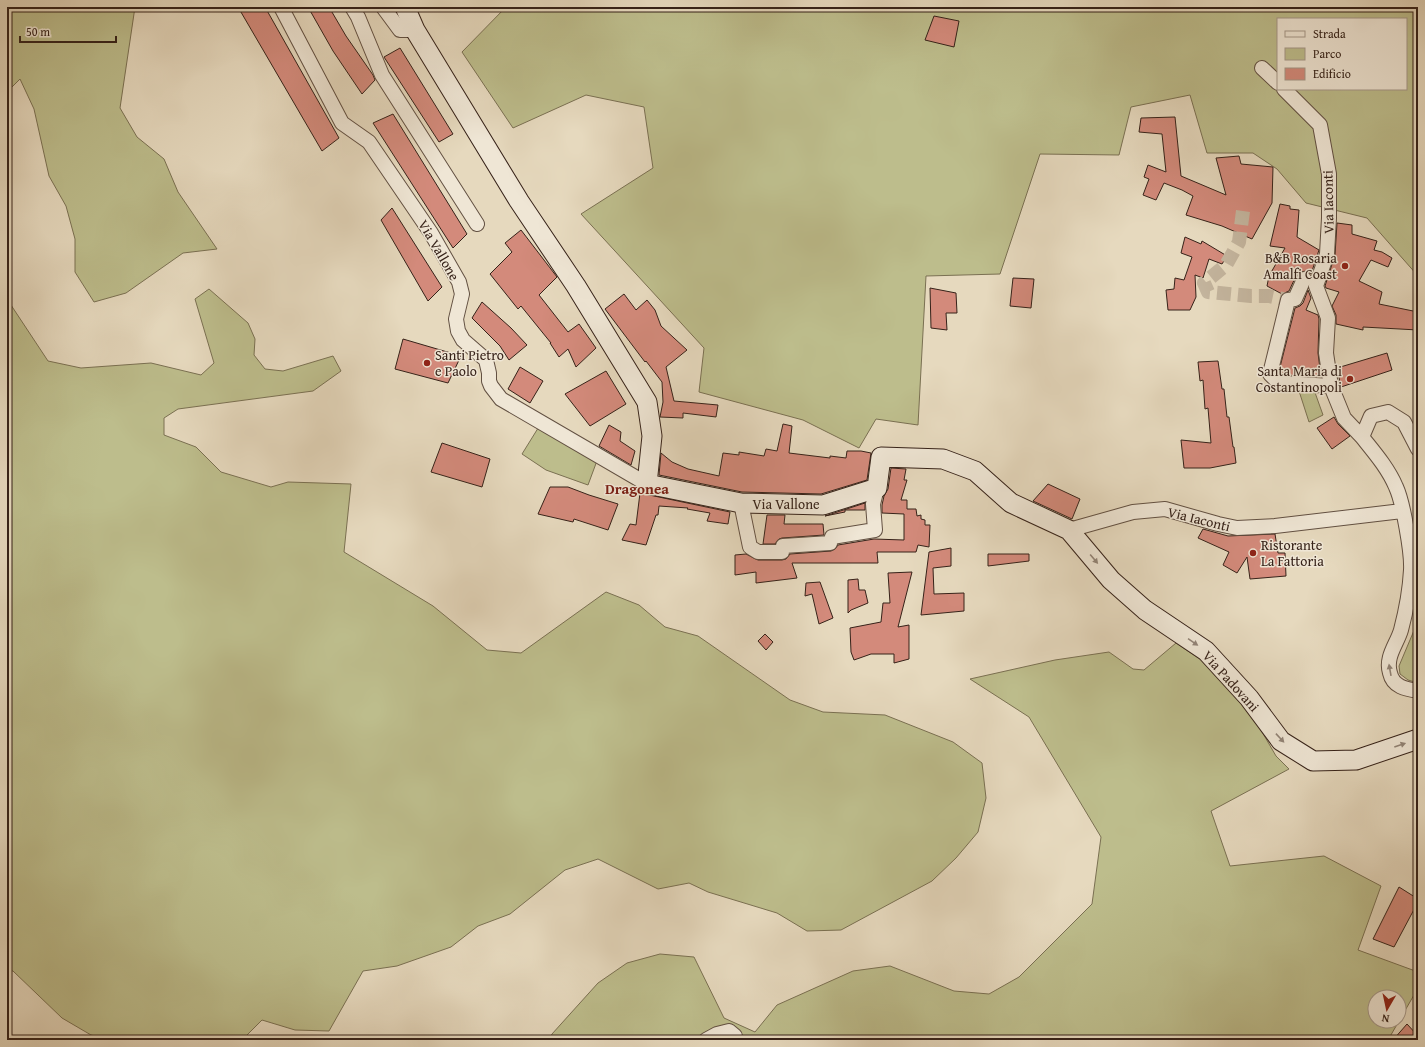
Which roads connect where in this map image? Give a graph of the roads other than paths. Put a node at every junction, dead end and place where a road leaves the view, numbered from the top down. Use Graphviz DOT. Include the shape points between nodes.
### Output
graph roads {
  1 [pos="281,7"];
  2 [pos="352,7"];
  3 [pos="383,7"];
  4 [pos="405,7"];
  5 [pos="415,30"];
  6 [pos="1262,68"];
  7 [pos="1277,82"];
  8 [pos="1285,90"];
  9 [pos="477,224"];
  10 [pos="1304,279"];
  11 [pos="1330,386"];
  12 [pos="1362,436"];
  13 [pos="1418,449"];
  14 [pos="647,484"];
  15 [pos="877,488"];
  16 [pos="741,503"];
  17 [pos="1402,511"];
  18 [pos="1069,530"];
  19 [pos="1418,691"];
  20 [pos="1418,739"];
  21 [pos="706,1040"];
  22 [pos="735,1040"];
  1 -- 14 [label="street, Via Vallone" via="342,123 369,142 432,233 459,282 462,294 456,319 458,331 486,360 488,381 491,386 501,399"];
  2 -- 9 [label="street" via="382,75"];
  3 -- 5 [label="street" via="400,30"];
  4 -- 5 [label="street"];
  5 -- 14 [label="street" via="519,201 576,286 647,402 652,436"];
  6 -- 7 [label="street"];
  8 -- 11 [label="street, Via Iaconti" via="1320,125 1329,174 1327,254 1316,286 1328,318 1326,353"];
  10 -- 11 [label="street" via="1295,298 1288,300 1270,374 1283,383"];
  11 -- 12 [label="street, Via Iaconti" via="1344,418"];
  12 -- 13 [label="street" via="1371,416 1388,412 1404,422"];
  12 -- 17 [label="street, Via Iaconti" via="1382,462 1396,487"];
  14 -- 16 [label="street, Via Vallone"];
  15 -- 16 [label="street, Via Vallone" via="823,505"];
  15 -- 16 [label="street, Via Vallone" via="873,504 875,530 832,537 830,544 783,546 782,552 758,552 750,547"];
  15 -- 18 [label="street, Via Vallone" via="881,457 943,459 975,471 1011,503"];
  17 -- 18 [label="street, Via Iaconti" via="1237,528 1165,509 1133,512"];
  19 -- 17 [label="street, Via Iaconti, one-way" via="1400,687 1389,672 1389,660 1401,631 1411,569"];
  18 -- 20 [label="street, Via Padovani, one-way" via="1111,580 1145,610 1206,651 1250,698 1281,741 1313,761 1356,760"];
  21 -- 22 [label="street" via="729,1031 735,1036"];
}
